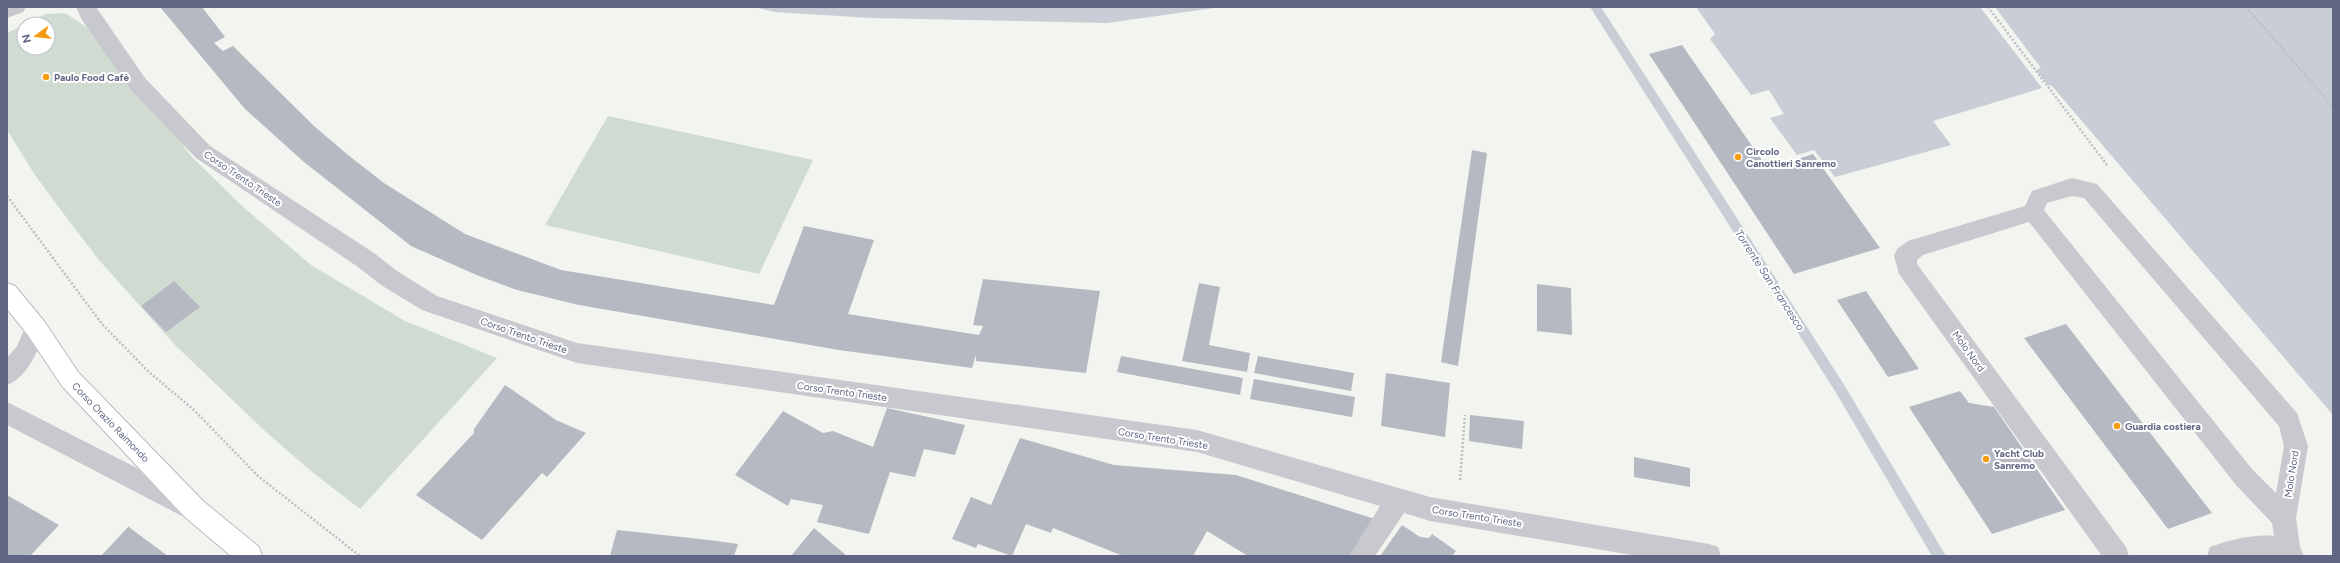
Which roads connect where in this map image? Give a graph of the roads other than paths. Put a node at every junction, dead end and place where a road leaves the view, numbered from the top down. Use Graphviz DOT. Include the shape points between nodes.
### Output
graph roads {
  1 [pos="16,7"];
  2 [pos="86,7"];
  3 [pos="7,11"];
  4 [pos="2033,212"];
  5 [pos="7,293"];
  6 [pos="36,328"];
  7 [pos="7,375"];
  8 [pos="7,413"];
  9 [pos="1399,499"];
  10 [pos="194,509"];
  11 [pos="2284,518"];
  12 [pos="2290,554"];
  13 [pos="250,556"];
  14 [pos="1361,556"];
  15 [pos="1709,556"];
  16 [pos="2117,556"];
  17 [pos="2219,556"];
  1 -- 3 [label="street"];
  2 -- 9 [label="street, Corso Trento Trieste" via="138,84 203,152 430,303 577,353 1197,441"];
  4 -- 11 [label="street, Molo Nord" via="2244,477"];
  4 -- 11 [label="street, Molo Nord" via="2038,197 2072,186 2090,190 2288,421 2296,446"];
  4 -- 16 [label="street, Molo Nord" via="1916,248 1905,256 1905,260 1907,267"];
  5 -- 6 [label="main road, Corso Orazio Raimondo"];
  6 -- 7 [label="street" via="24,353"];
  6 -- 10 [label="main road, Corso Orazio Raimondo" via="70,379"];
  8 -- 10 [label="street, Corso Orazio Raimondo"];
  9 -- 14 [label="street"];
  9 -- 15 [label="street, Corso Trento Trieste" via="1430,509"];
  10 -- 13 [label="main road, Corso Orazio Raimondo"];
  11 -- 12 [label="street, Molo Nord"];
  12 -- 17 [label="street" via="2271,548 2240,550"];
}
